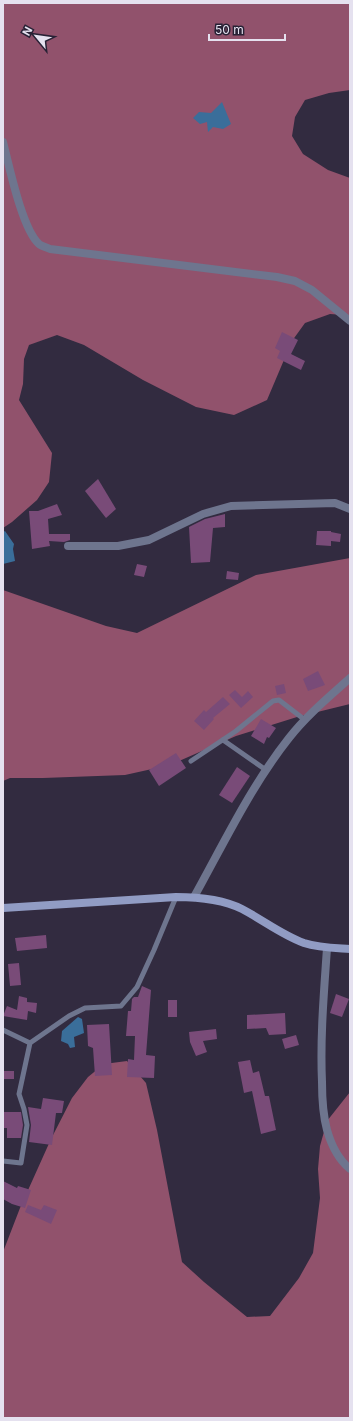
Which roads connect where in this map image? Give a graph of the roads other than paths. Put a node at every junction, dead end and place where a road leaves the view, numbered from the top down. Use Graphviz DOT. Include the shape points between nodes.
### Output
graph roads {
  1 [pos="3,142"];
  2 [pos="350,321"];
  3 [pos="350,509"];
  4 [pos="68,546"];
  5 [pos="350,678"];
  6 [pos="305,720"];
  7 [pos="223,740"];
  8 [pos="191,761"];
  9 [pos="266,770"];
  10 [pos="176,897"];
  11 [pos="194,897"];
  12 [pos="3,908"];
  13 [pos="327,948"];
  14 [pos="350,949"];
  15 [pos="3,1030"];
  16 [pos="30,1043"];
  17 [pos="3,1161"];
  18 [pos="350,1169"];
  1 -- 2 [label="street" via="20,204 30,232 39,245 50,249 295,281 312,290"];
  3 -- 4 [label="street" via="335,502 230,506 203,514 149,540 118,546"];
  5 -- 6 [label="street"];
  6 -- 7 [label="lane" via="279,700 273,700"];
  6 -- 9 [label="street"];
  7 -- 8 [label="lane"];
  7 -- 9 [label="lane"];
  9 -- 11 [label="street"];
  10 -- 11 [label="street"];
  10 -- 12 [label="street"];
  10 -- 16 [label="lane" via="137,987 121,1006 85,1008"];
  11 -- 13 [label="street" via="218,900 241,909 306,944"];
  13 -- 14 [label="street"];
  13 -- 18 [label="street" via="320,1049 322,1097 327,1129 335,1149"];
  15 -- 16 [label="lane"];
  16 -- 17 [label="lane" via="19,1094 27,1125 21,1163"];
}
